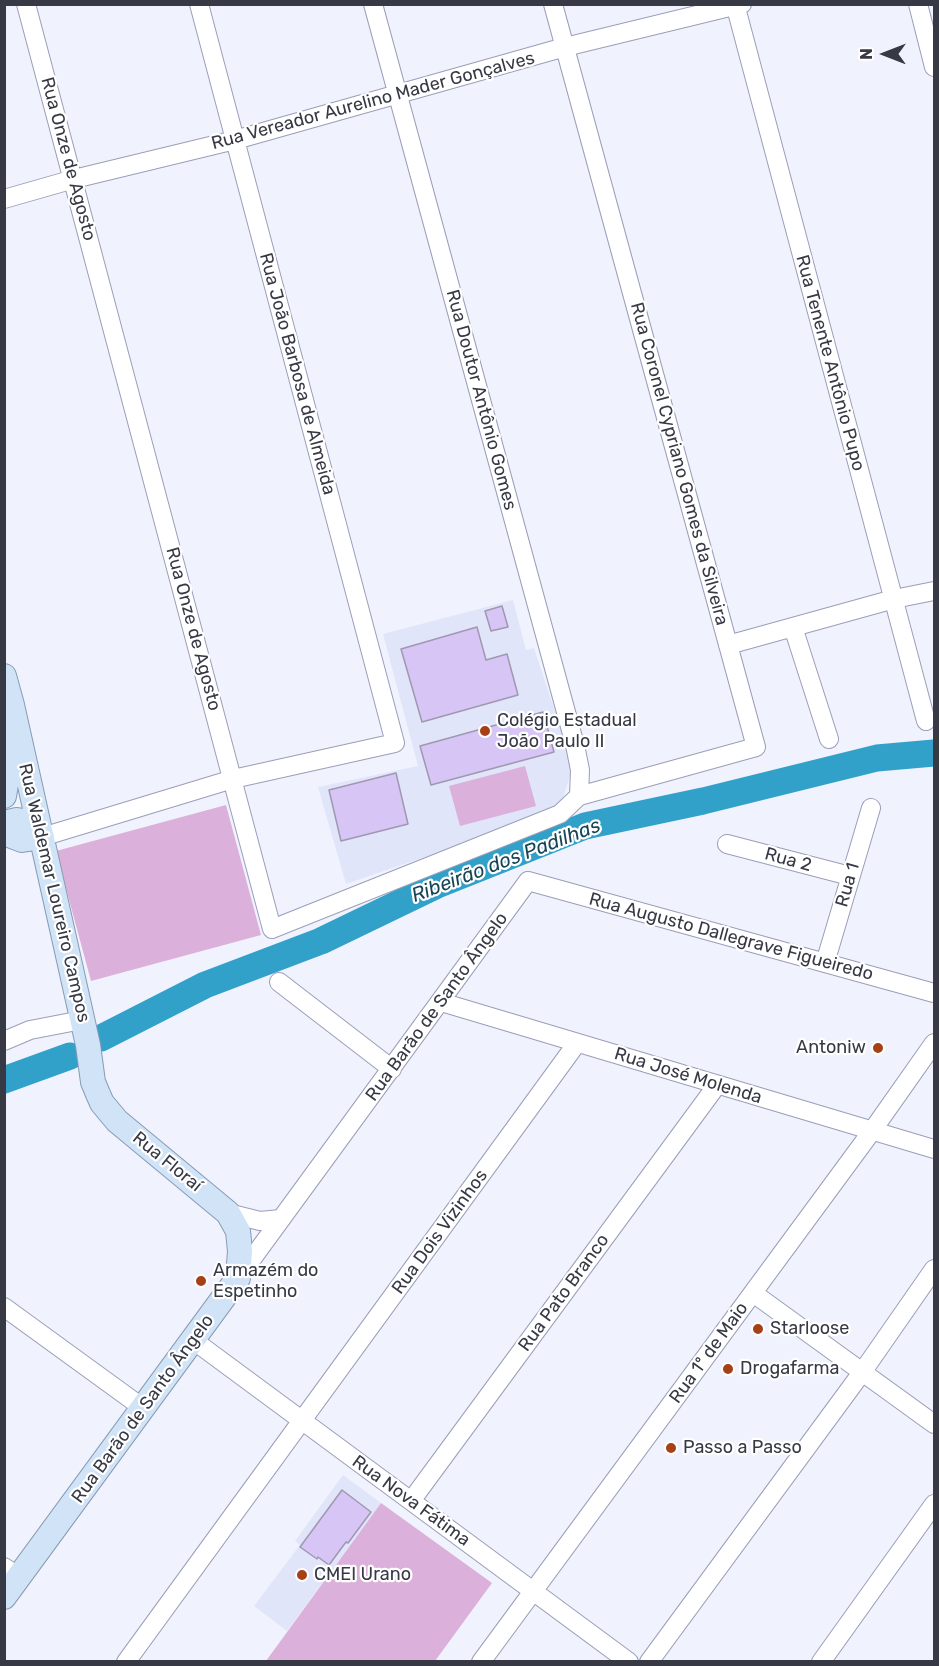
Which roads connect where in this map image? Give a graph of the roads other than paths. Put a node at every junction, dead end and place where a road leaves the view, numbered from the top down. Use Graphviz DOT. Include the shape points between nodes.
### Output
graph roads {
  1 [pos="26,4"];
  2 [pos="199,4"];
  3 [pos="373,4"];
  4 [pos="553,4"];
  5 [pos="918,4"];
  6 [pos="737,5"];
  7 [pos="565,47"];
  8 [pos="934,68"];
  9 [pos="398,95"];
  10 [pos="235,140"];
  11 [pos="74,179"];
  12 [pos="4,200"];
  13 [pos="934,591"];
  14 [pos="894,599"];
  15 [pos="793,627"];
  16 [pos="728,645"];
  17 [pos="4,676"];
  18 [pos="12,705"];
  19 [pos="926,721"];
  20 [pos="829,739"];
  21 [pos="233,779"];
  22 [pos="4,796"];
  23 [pos="579,796"];
  24 [pos="871,808"];
  25 [pos="4,823"];
  26 [pos="4,833"];
  27 [pos="42,837"];
  28 [pos="727,844"];
  29 [pos="850,876"];
  30 [pos="528,880"];
  31 [pos="825,963"];
  32 [pos="279,982"];
  33 [pos="934,993"];
  34 [pos="441,1002"];
  35 [pos="82,1020"];
  36 [pos="4,1041"];
  37 [pos="577,1042"];
  38 [pos="934,1043"];
  39 [pos="88,1046"];
  40 [pos="392,1069"];
  41 [pos="717,1084"];
  42 [pos="872,1131"];
  43 [pos="934,1149"];
  44 [pos="228,1213"];
  45 [pos="281,1219"];
  46 [pos="934,1269"];
  47 [pos="238,1278"];
  48 [pos="753,1293"];
  49 [pos="4,1308"];
  50 [pos="193,1340"];
  51 [pos="863,1371"];
  52 [pos="143,1408"];
  53 [pos="302,1421"];
  54 [pos="934,1424"];
  55 [pos="411,1501"];
  56 [pos="934,1504"];
  57 [pos="12,1572"];
  58 [pos="533,1591"];
  59 [pos="4,1597"];
  60 [pos="126,1662"];
  61 [pos="481,1662"];
  62 [pos="629,1662"];
  63 [pos="650,1662"];
  64 [pos="821,1662"];
  1 -- 11 [label="street, Rua Onze de Agosto"];
  2 -- 10 [label="street, Rua João Barbosa de Almeida"];
  3 -- 9 [label="street, Rua Doutor Antônio Gomes"];
  4 -- 7 [label="street, Rua Coronel Cypriano Gomes da Silveira"];
  5 -- 8 [label="street"];
  6 -- 7 [label="street, Rua Vereador Aurelino Mader Gonçalves"];
  6 -- 14 [label="street, Rua Tenente Antônio Pupo"];
  7 -- 9 [label="street, Rua Vereador Aurelino Mader Gonçalves"];
  7 -- 16 [label="street, Rua Coronel Cypriano Gomes da Silveira"];
  9 -- 10 [label="street, Rua Vereador Aurelino Mader Gonçalves"];
  9 -- 23 [label="street, Rua Doutor Antônio Gomes" via="575,745 580,770"];
  10 -- 11 [label="street, Rua Vereador Aurelino Mader Gonçalves"];
  10 -- 21 [label="street, Rua João Barbosa de Almeida" via="395,742"];
  11 -- 12 [label="street, Rua Vereador Aurelino Mader Gonçalves"];
  11 -- 21 [label="street, Rua Onze de Agosto"];
  13 -- 14 [label="street"];
  14 -- 15 [label="street"];
  14 -- 19 [label="street, Rua Tenente Antônio Pupo"];
  15 -- 16 [label="street"];
  15 -- 20 [label="street"];
  16 -- 23 [label="street, Rua Coronel Cypriano Gomes da Silveira" via="756,747"];
  17 -- 18 [label="main road, Rua Waldemar Loureiro Campos"];
  18 -- 22 [label="main road, Rua Waldemar Loureiro Campos"];
  18 -- 27 [label="main road, Rua Waldemar Loureiro Campos"];
  21 -- 23 [label="street, Rua Onze de Agosto" via="272,928 560,814"];
  21 -- 27 [label="street"];
  24 -- 29 [label="street, Rua 1"];
  25 -- 27 [label="main road" via="30,822"];
  26 -- 27 [label="main road" via="22,840"];
  27 -- 35 [label="main road, Rua Waldemar Loureiro Campos"];
  28 -- 29 [label="street, Rua 2"];
  29 -- 31 [label="street, Rua 1"];
  30 -- 31 [label="street, Rua Augusto Dallegrave Figueiredo"];
  30 -- 34 [label="street, Rua Barão de Santo Ângelo"];
  31 -- 33 [label="street, Rua Augusto Dallegrave Figueiredo"];
  32 -- 40 [label="street"];
  34 -- 37 [label="street, Rua José Molenda"];
  34 -- 40 [label="street, Rua Barão de Santo Ângelo"];
  35 -- 36 [label="street" via="30,1030"];
  35 -- 39 [label="main road, Rua Waldemar Loureiro Campos"];
  37 -- 41 [label="street, Rua José Molenda"];
  37 -- 53 [label="street, Rua Dois Vizinhos"];
  38 -- 42 [label="street, Rua 1º de Maio"];
  39 -- 44 [label="main road, Rua Floraí" via="93,1082 109,1113"];
  40 -- 45 [label="street, Rua Barão de Santo Ângelo"];
  41 -- 42 [label="street, Rua José Molenda"];
  41 -- 55 [label="street, Rua Pato Branco"];
  42 -- 43 [label="street, Rua José Molenda"];
  42 -- 48 [label="street, Rua 1º de Maio"];
  44 -- 45 [label="street" via="260,1221"];
  44 -- 47 [label="main road, Rua Floraí" via="238,1231"];
  45 -- 47 [label="street, Rua Barão de Santo Ângelo"];
  46 -- 51 [label="street"];
  47 -- 50 [label="main road, Rua Barão de Santo Ângelo"];
  48 -- 51 [label="street"];
  48 -- 58 [label="street, Rua 1º de Maio"];
  49 -- 52 [label="street"];
  50 -- 52 [label="main road, Rua Barão de Santo Ângelo"];
  50 -- 53 [label="street, Rua Nova Fátima"];
  51 -- 54 [label="street"];
  51 -- 63 [label="street"];
  52 -- 57 [label="main road, Rua Barão de Santo Ângelo"];
  53 -- 55 [label="street, Rua Nova Fátima"];
  53 -- 60 [label="street, Rua Dois Vizinhos"];
  55 -- 58 [label="street, Rua Nova Fátima"];
  56 -- 64 [label="street"];
  57 -- 59 [label="main road, Rua Barão de Santo Ângelo"];
  58 -- 61 [label="street, Rua 1º de Maio"];
  58 -- 62 [label="street, Rua Nova Fátima"];
}
